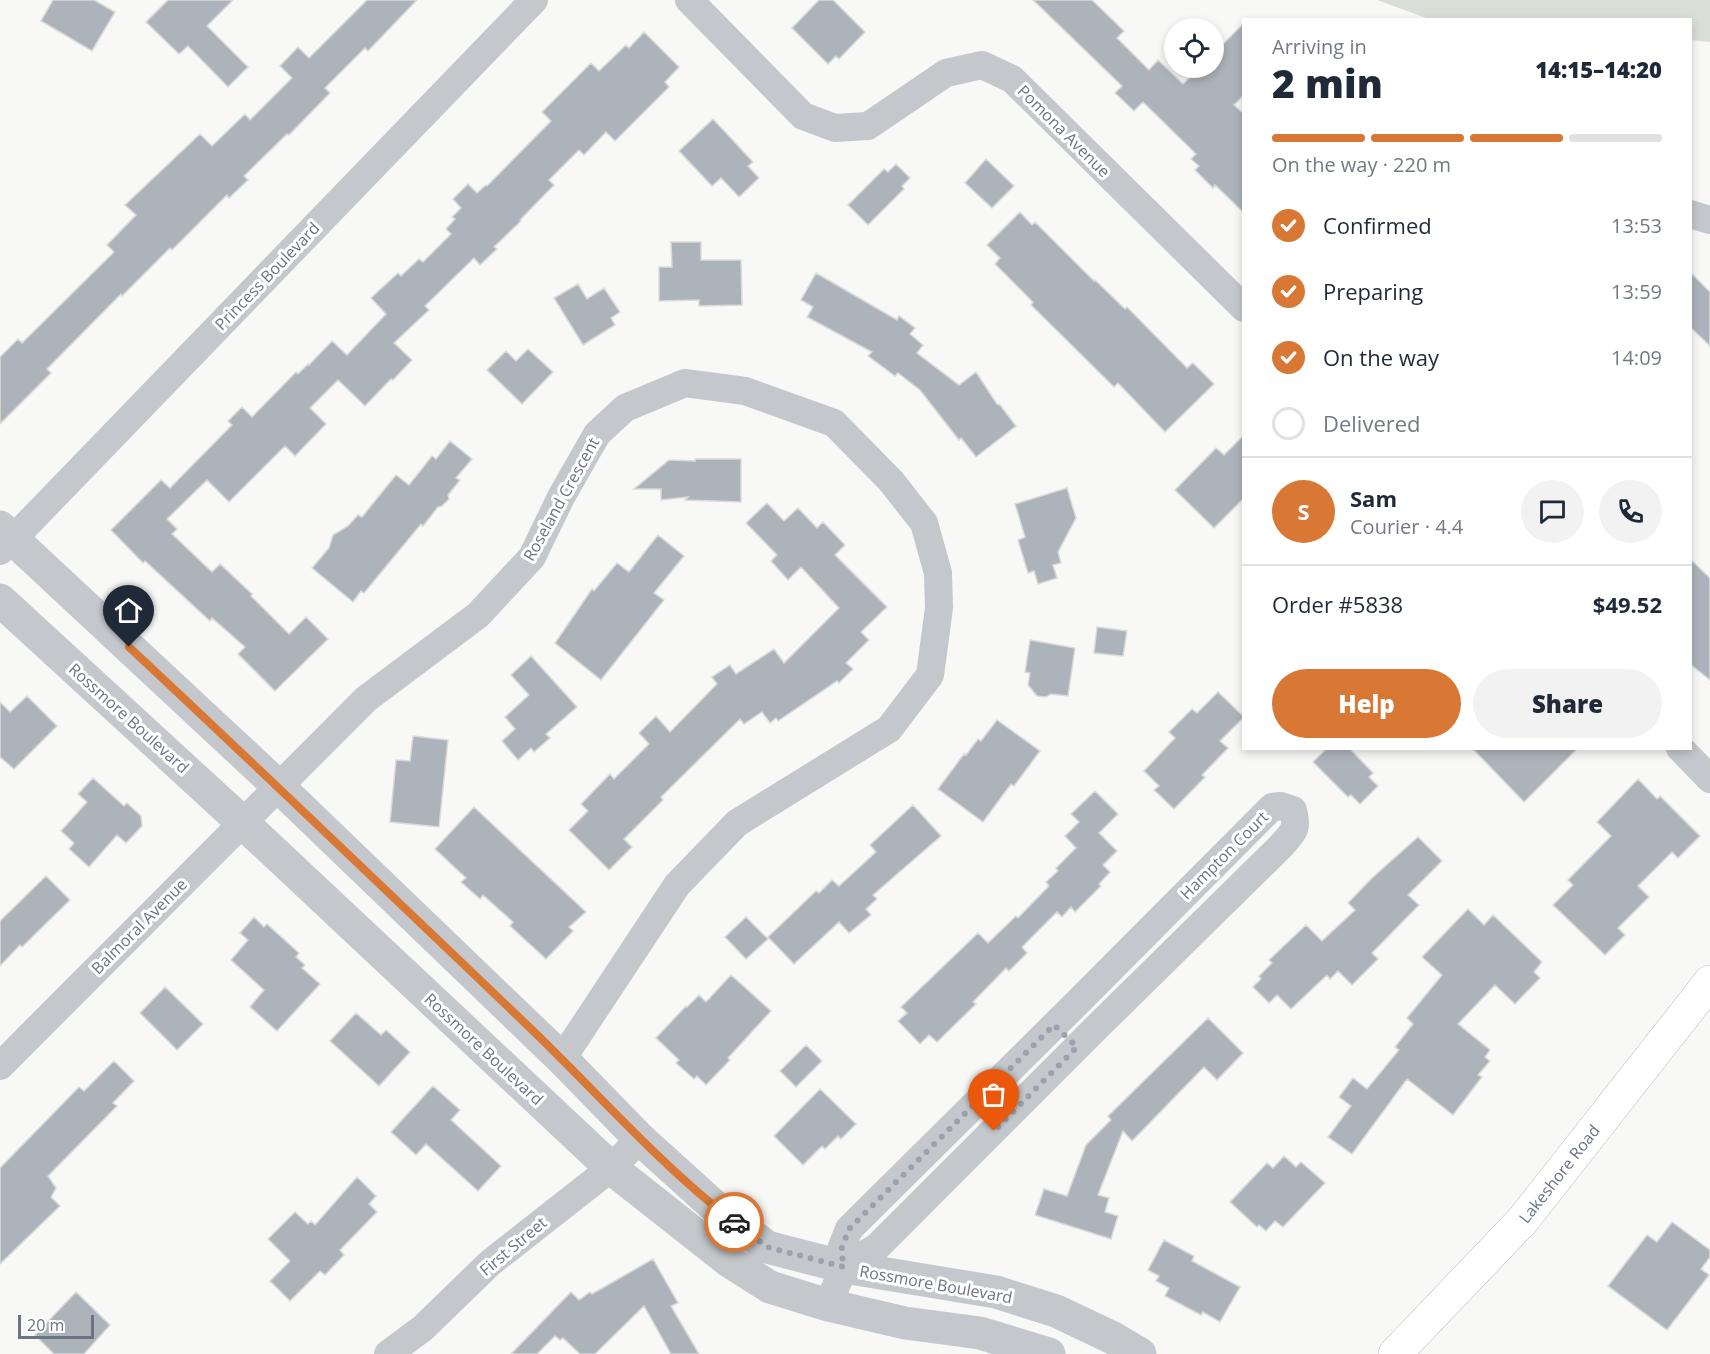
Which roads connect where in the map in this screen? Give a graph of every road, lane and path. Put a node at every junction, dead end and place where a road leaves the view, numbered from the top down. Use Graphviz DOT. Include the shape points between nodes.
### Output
graph roads {
  1 [pos="534,0"];
  2 [pos="689,0"];
  3 [pos="1692,215"];
  4 [pos="1710,220"];
  5 [pos="1242,306"];
  6 [pos="4,539"];
  7 [pos="0,600"];
  8 [pos="1682,750"];
  9 [pos="1710,779"];
  10 [pos="278,786"];
  11 [pos="243,822"];
  12 [pos="1710,982"];
  13 [pos="1080,1001"];
  14 [pos="1100,1024"];
  15 [pos="1054,1025"];
  16 [pos="1077,1047"];
  17 [pos="562,1059"];
  18 [pos="0,1066"];
  19 [pos="640,1139"];
  20 [pos="611,1167"];
  21 [pos="844,1267"];
  22 [pos="828,1305"];
  23 [pos="1109,1346"];
  24 [pos="388,1354"];
  25 [pos="1049,1354"];
  26 [pos="1140,1354"];
  27 [pos="1395,1354"];
  1 -- 6 [label="street, Princess Boulevard"];
  2 -- 5 [label="street, Pomona Avenue" via="803,116 835,128 868,126 946,73 982,64 1012,79"];
  3 -- 4 [label="street"];
  6 -- 10 [label="street, Rossmore Boulevard"];
  7 -- 11 [label="street, Rossmore Boulevard"];
  8 -- 9 [label="street"];
  10 -- 11 [label="street, Balmoral Avenue"];
  10 -- 17 [label="street, Rossmore Boulevard"];
  10 -- 17 [label="street, Roseland Crescent" via="366,699 478,615 532,557 597,434 625,408 685,383 745,391 834,423 891,481 924,523 938,573 939,608 930,675 889,729 737,823 677,885"];
  11 -- 18 [label="street, Balmoral Avenue"];
  11 -- 20 [label="street, Rossmore Boulevard"];
  12 -- 27 [label="main road, Lakeshore Road" via="1523,1220"];
  13 -- 14 [label="street"];
  13 -- 14 [label="street, Hampton Court" via="1272,807 1293,810 1295,830 1282,845"];
  13 -- 15 [label="street, Hampton Court"];
  14 -- 16 [label="street, Hampton Court"];
  15 -- 16 [label="street"];
  15 -- 21 [label="street, Hampton Court" via="849,1229 841,1250"];
  16 -- 21 [label="street, Hampton Court" via="878,1247"];
  17 -- 19 [label="street, Rossmore Boulevard"];
  19 -- 20 [label="street, First Street"];
  19 -- 21 [label="street, Rossmore Boulevard" via="714,1206 767,1247"];
  20 -- 22 [label="street, Rossmore Boulevard" via="729,1261 770,1287"];
  20 -- 24 [label="street, First Street" via="490,1263 423,1328"];
  21 -- 22 [label="street, Hampton Court"];
  21 -- 23 [label="street, Rossmore Boulevard" via="996,1292 1056,1311"];
  22 -- 25 [label="street, Rossmore Boulevard" via="905,1323 980,1333"];
  23 -- 26 [label="street, Rossmore Boulevard"];
}
